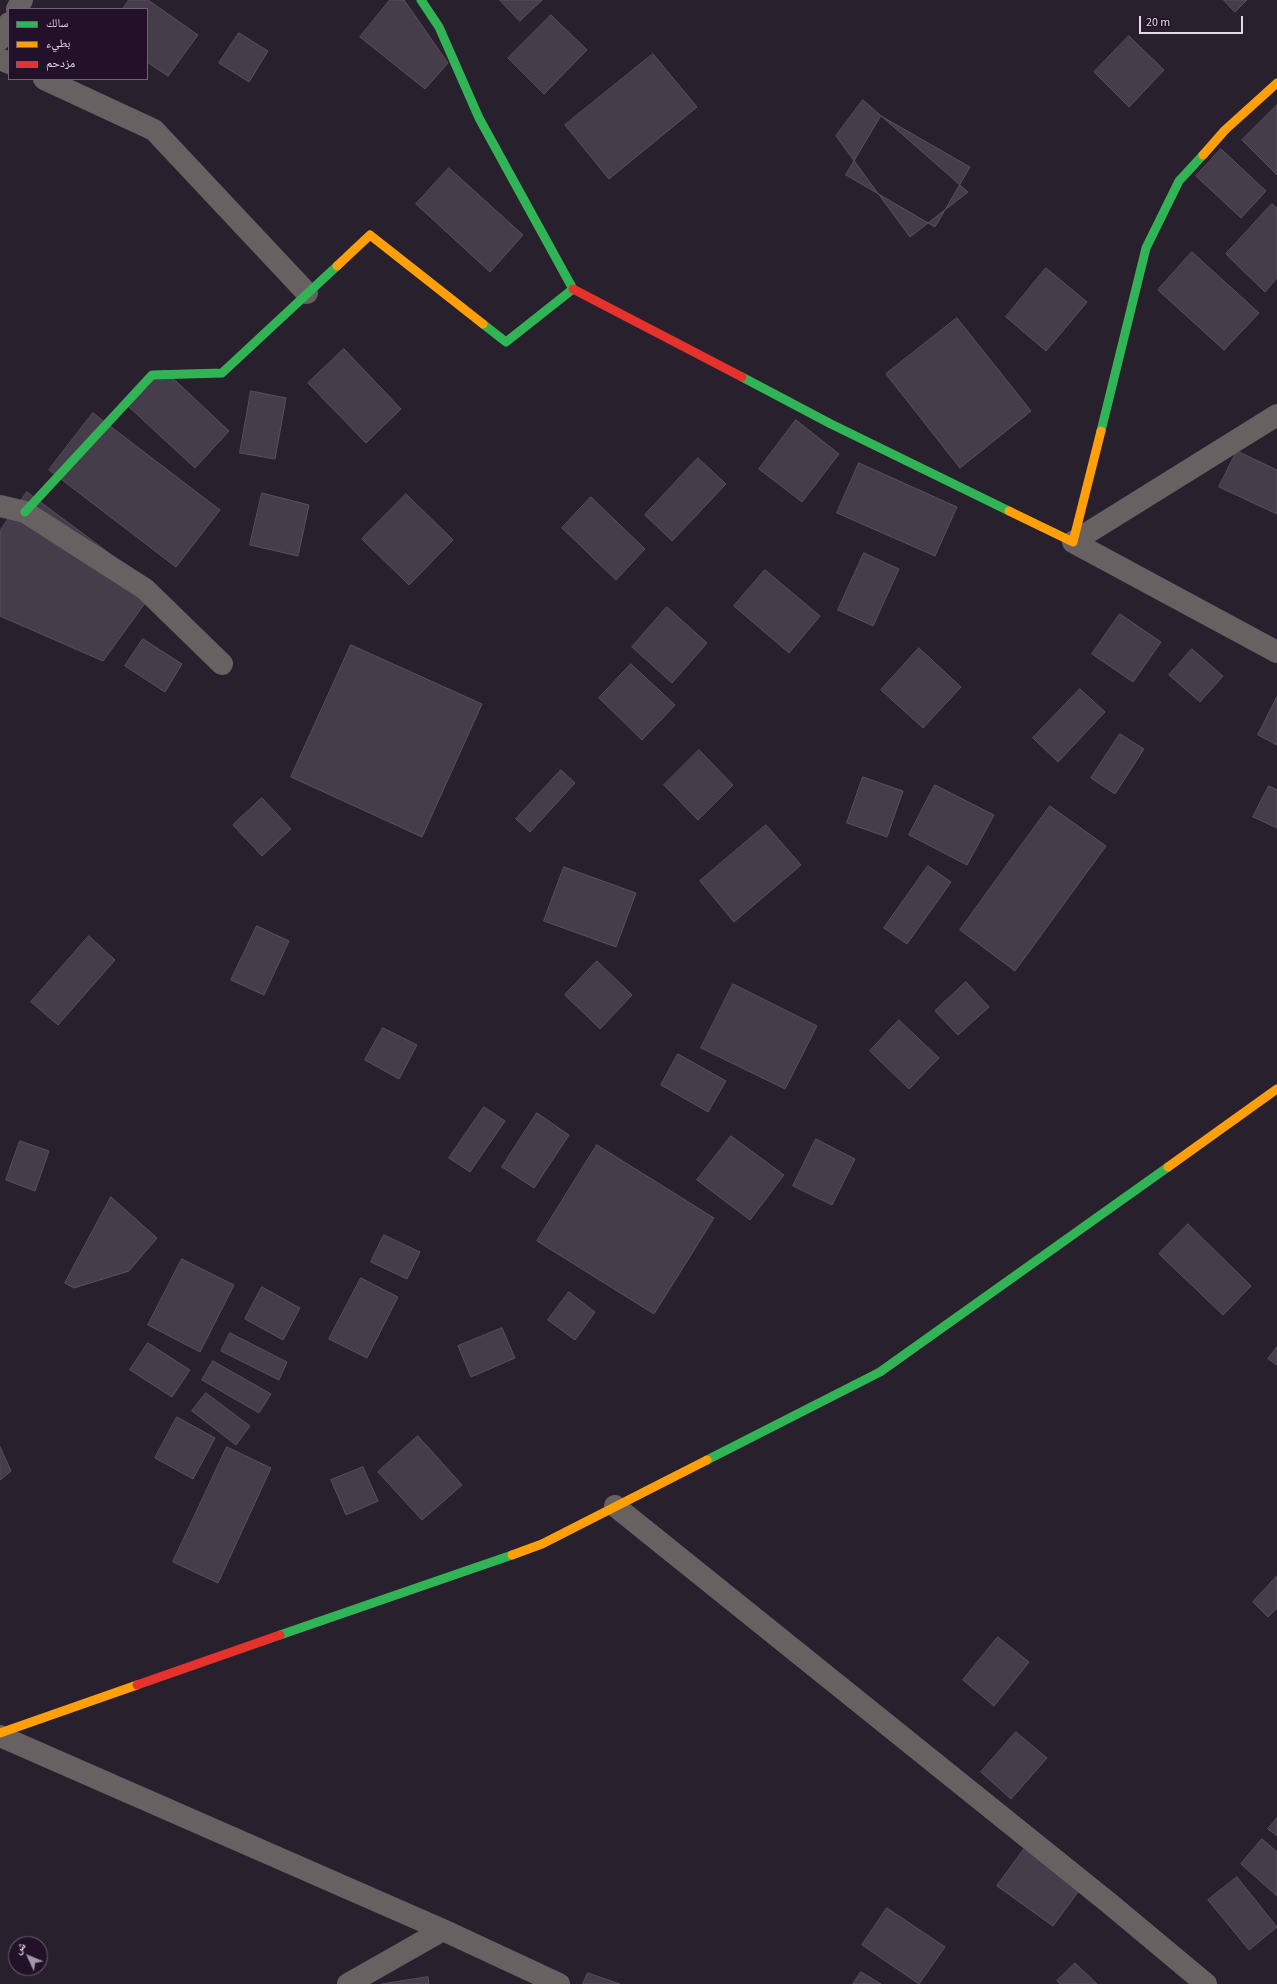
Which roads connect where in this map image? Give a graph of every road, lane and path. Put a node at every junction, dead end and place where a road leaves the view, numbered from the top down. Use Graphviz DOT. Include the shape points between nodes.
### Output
graph roads {
  1 [pos="420,0"];
  2 [pos="8,25"];
  3 [pos="0,39"];
  4 [pos="46,80"];
  5 [pos="1277,83"];
  6 [pos="573,289"];
  7 [pos="307,293"];
  8 [pos="1277,415"];
  9 [pos="0,506"];
  10 [pos="25,512"];
  11 [pos="1073,542"];
  12 [pos="1277,652"];
  13 [pos="222,664"];
  14 [pos="1277,1088"];
  15 [pos="615,1506"];
  16 [pos="0,1735"];
  17 [pos="443,1930"];
  18 [pos="348,1984"];
  19 [pos="559,1984"];
  20 [pos="1206,1984"];
  1 -- 6 [label="street" via="439,27 479,118"];
  2 -- 3 [label="street"];
  4 -- 7 [label="street" via="154,130"];
  5 -- 11 [label="street" via="1225,130 1179,181 1146,248"];
  6 -- 7 [label="street" via="506,342 370,235"];
  6 -- 11 [label="street" via="831,424"];
  7 -- 10 [label="street" via="222,373 152,375"];
  8 -- 11 [label="street"];
  9 -- 10 [label="street"];
  10 -- 13 [label="street" via="145,589"];
  11 -- 12 [label="street"];
  14 -- 15 [label="street" via="880,1372"];
  15 -- 16 [label="street" via="542,1544"];
  15 -- 20 [label="street" via="1109,1902"];
  16 -- 17 [label="street"];
  17 -- 18 [label="street"];
  17 -- 19 [label="street"];
}
